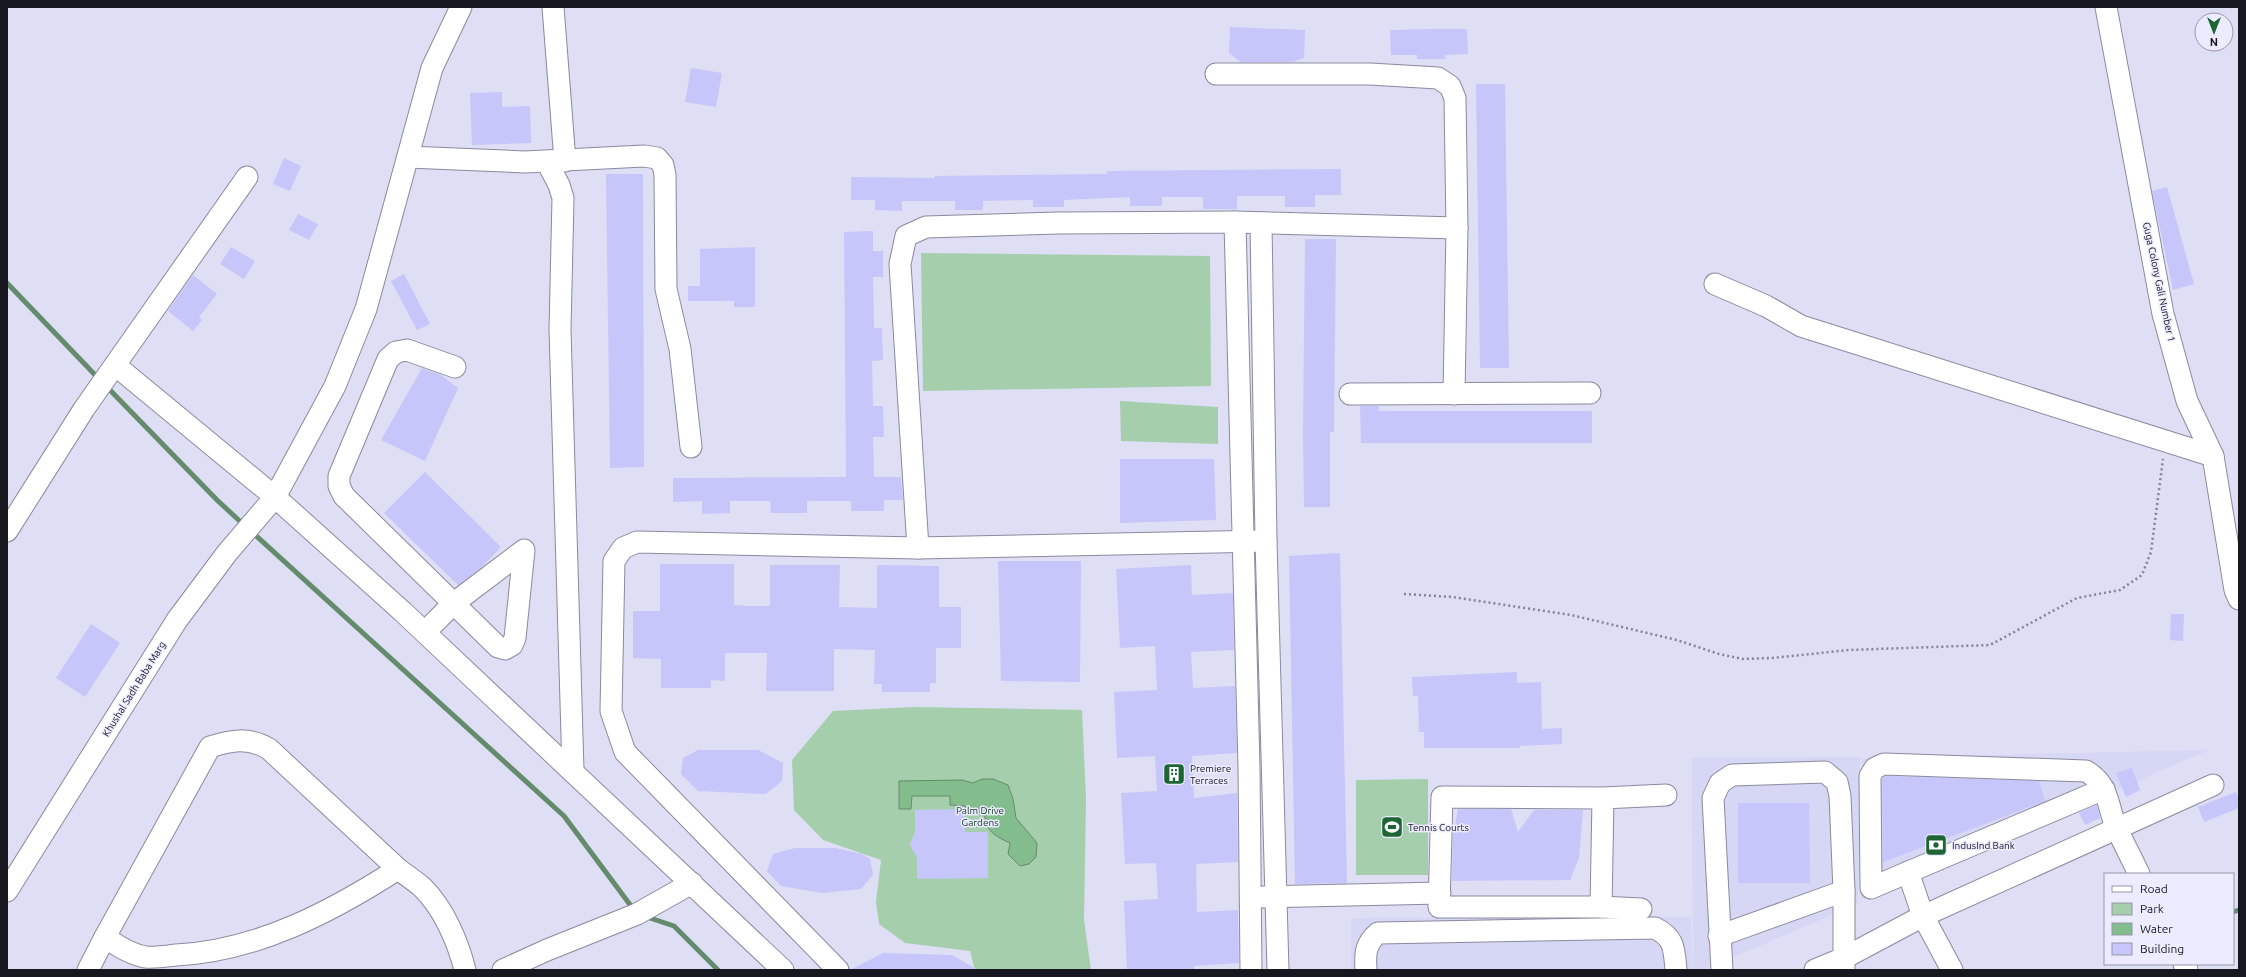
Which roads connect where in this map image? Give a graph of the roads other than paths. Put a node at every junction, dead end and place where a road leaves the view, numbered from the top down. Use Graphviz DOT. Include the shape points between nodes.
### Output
graph roads {
  1 [pos="461,7"];
  2 [pos="553,7"];
  3 [pos="2106,7"];
  4 [pos="1216,74"];
  5 [pos="408,157"];
  6 [pos="556,161"];
  7 [pos="247,177"];
  8 [pos="1235,222"];
  9 [pos="1261,223"];
  10 [pos="1457,228"];
  11 [pos="1714,284"];
  12 [pos="115,366"];
  13 [pos="455,367"];
  14 [pos="1590,393"];
  15 [pos="1350,394"];
  16 [pos="1454,394"];
  17 [pos="690,447"];
  18 [pos="2212,456"];
  19 [pos="275,497"];
  20 [pos="7,531"];
  21 [pos="1266,541"];
  22 [pos="1242,542"];
  23 [pos="918,548"];
  24 [pos="2239,599"];
  25 [pos="425,632"];
  26 [pos="573,770"];
  27 [pos="2213,785"];
  28 [pos="2104,789"];
  29 [pos="1666,795"];
  30 [pos="1603,798"];
  31 [pos="2116,828"];
  32 [pos="398,869"];
  33 [pos="1908,872"];
  34 [pos="2138,873"];
  35 [pos="692,883"];
  36 [pos="7,891"];
  37 [pos="1844,891"];
  38 [pos="1440,893"];
  39 [pos="1276,896"];
  40 [pos="1250,897"];
  41 [pos="1601,907"];
  42 [pos="1641,909"];
  43 [pos="1923,916"];
  44 [pos="1719,936"];
  45 [pos="105,937"];
  46 [pos="1844,964"];
  47 [pos="88,970"];
  48 [pos="465,970"];
  49 [pos="503,970"];
  50 [pos="783,970"];
  51 [pos="838,970"];
  52 [pos="1251,970"];
  53 [pos="1278,970"];
  54 [pos="1366,970"];
  55 [pos="1676,970"];
  56 [pos="1722,970"];
  57 [pos="1815,970"];
  58 [pos="1952,970"];
  1 -- 5 [label="street, Khushal Sadh Baba Marg" via="432,68"];
  2 -- 6 [label="street"];
  3 -- 18 [label="street, Guga Colony Gali Number 1" via="2163,314 2187,401"];
  4 -- 10 [label="street" via="1370,74 1438,78 1450,86 1455,98"];
  5 -- 6 [label="street"];
  5 -- 19 [label="street, Khushal Sadh Baba Marg" via="366,309 336,386"];
  6 -- 17 [label="street" via="644,156 657,158 663,165 666,176 666,289 680,349"];
  6 -- 26 [label="street" via="563,198 560,330"];
  7 -- 12 [label="street"];
  8 -- 9 [label="street"];
  8 -- 22 [label="street"];
  8 -- 23 [label="street" via="926,227 906,236 900,264"];
  9 -- 10 [label="street"];
  9 -- 21 [label="street"];
  10 -- 16 [label="street"];
  11 -- 18 [label="street" via="1766,306 1801,326"];
  12 -- 19 [label="street"];
  12 -- 20 [label="street" via="84,409"];
  13 -- 25 [label="street" via="407,350 396,352 388,359 339,476 339,486 344,496 454,603"];
  14 -- 16 [label="street"];
  15 -- 16 [label="street"];
  18 -- 24 [label="street, Guga Colony Gali Number 1" via="2235,590"];
  19 -- 25 [label="street"];
  19 -- 36 [label="street, Khushal Sadh Baba Marg" via="177,620"];
  21 -- 22 [label="street"];
  21 -- 39 [label="street"];
  22 -- 23 [label="street"];
  22 -- 40 [label="street"];
  23 -- 51 [label="street" via="637,542 623,548 614,561 611,711 625,752"];
  25 -- 26 [label="street"];
  26 -- 35 [label="street"];
  27 -- 31 [label="street"];
  28 -- 31 [label="street"];
  28 -- 33 [label="street"];
  28 -- 33 [label="street" via="2097,777 2086,771 1884,764 1874,768 1870,776 1871,888"];
  29 -- 30 [label="street"];
  30 -- 38 [label="street" via="1442,797"];
  30 -- 41 [label="street"];
  31 -- 34 [label="street"];
  31 -- 43 [label="street"];
  32 -- 45 [label="street" via="359,894 284,930 262,939 203,954 145,957 117,946"];
  32 -- 45 [label="street" via="269,749 258,743 240,740 222,743 210,747"];
  32 -- 48 [label="street" via="422,888 436,904 461,954"];
  33 -- 43 [label="street"];
  35 -- 49 [label="street" via="637,914"];
  35 -- 50 [label="street"];
  37 -- 44 [label="street"];
  37 -- 44 [label="street" via="1840,796 1837,782 1825,772 1732,775 1720,783 1713,798"];
  37 -- 46 [label="street"];
  38 -- 39 [label="street"];
  38 -- 41 [label="street" via="1439,907"];
  39 -- 40 [label="street"];
  39 -- 53 [label="street"];
  40 -- 52 [label="street"];
  41 -- 42 [label="street"];
  43 -- 46 [label="street"];
  43 -- 58 [label="street"];
  44 -- 56 [label="street"];
  45 -- 47 [label="street"];
  46 -- 57 [label="street"];
  54 -- 55 [label="street" via="1365,954 1369,941 1378,933 1655,928 1668,935 1674,948"];
}
